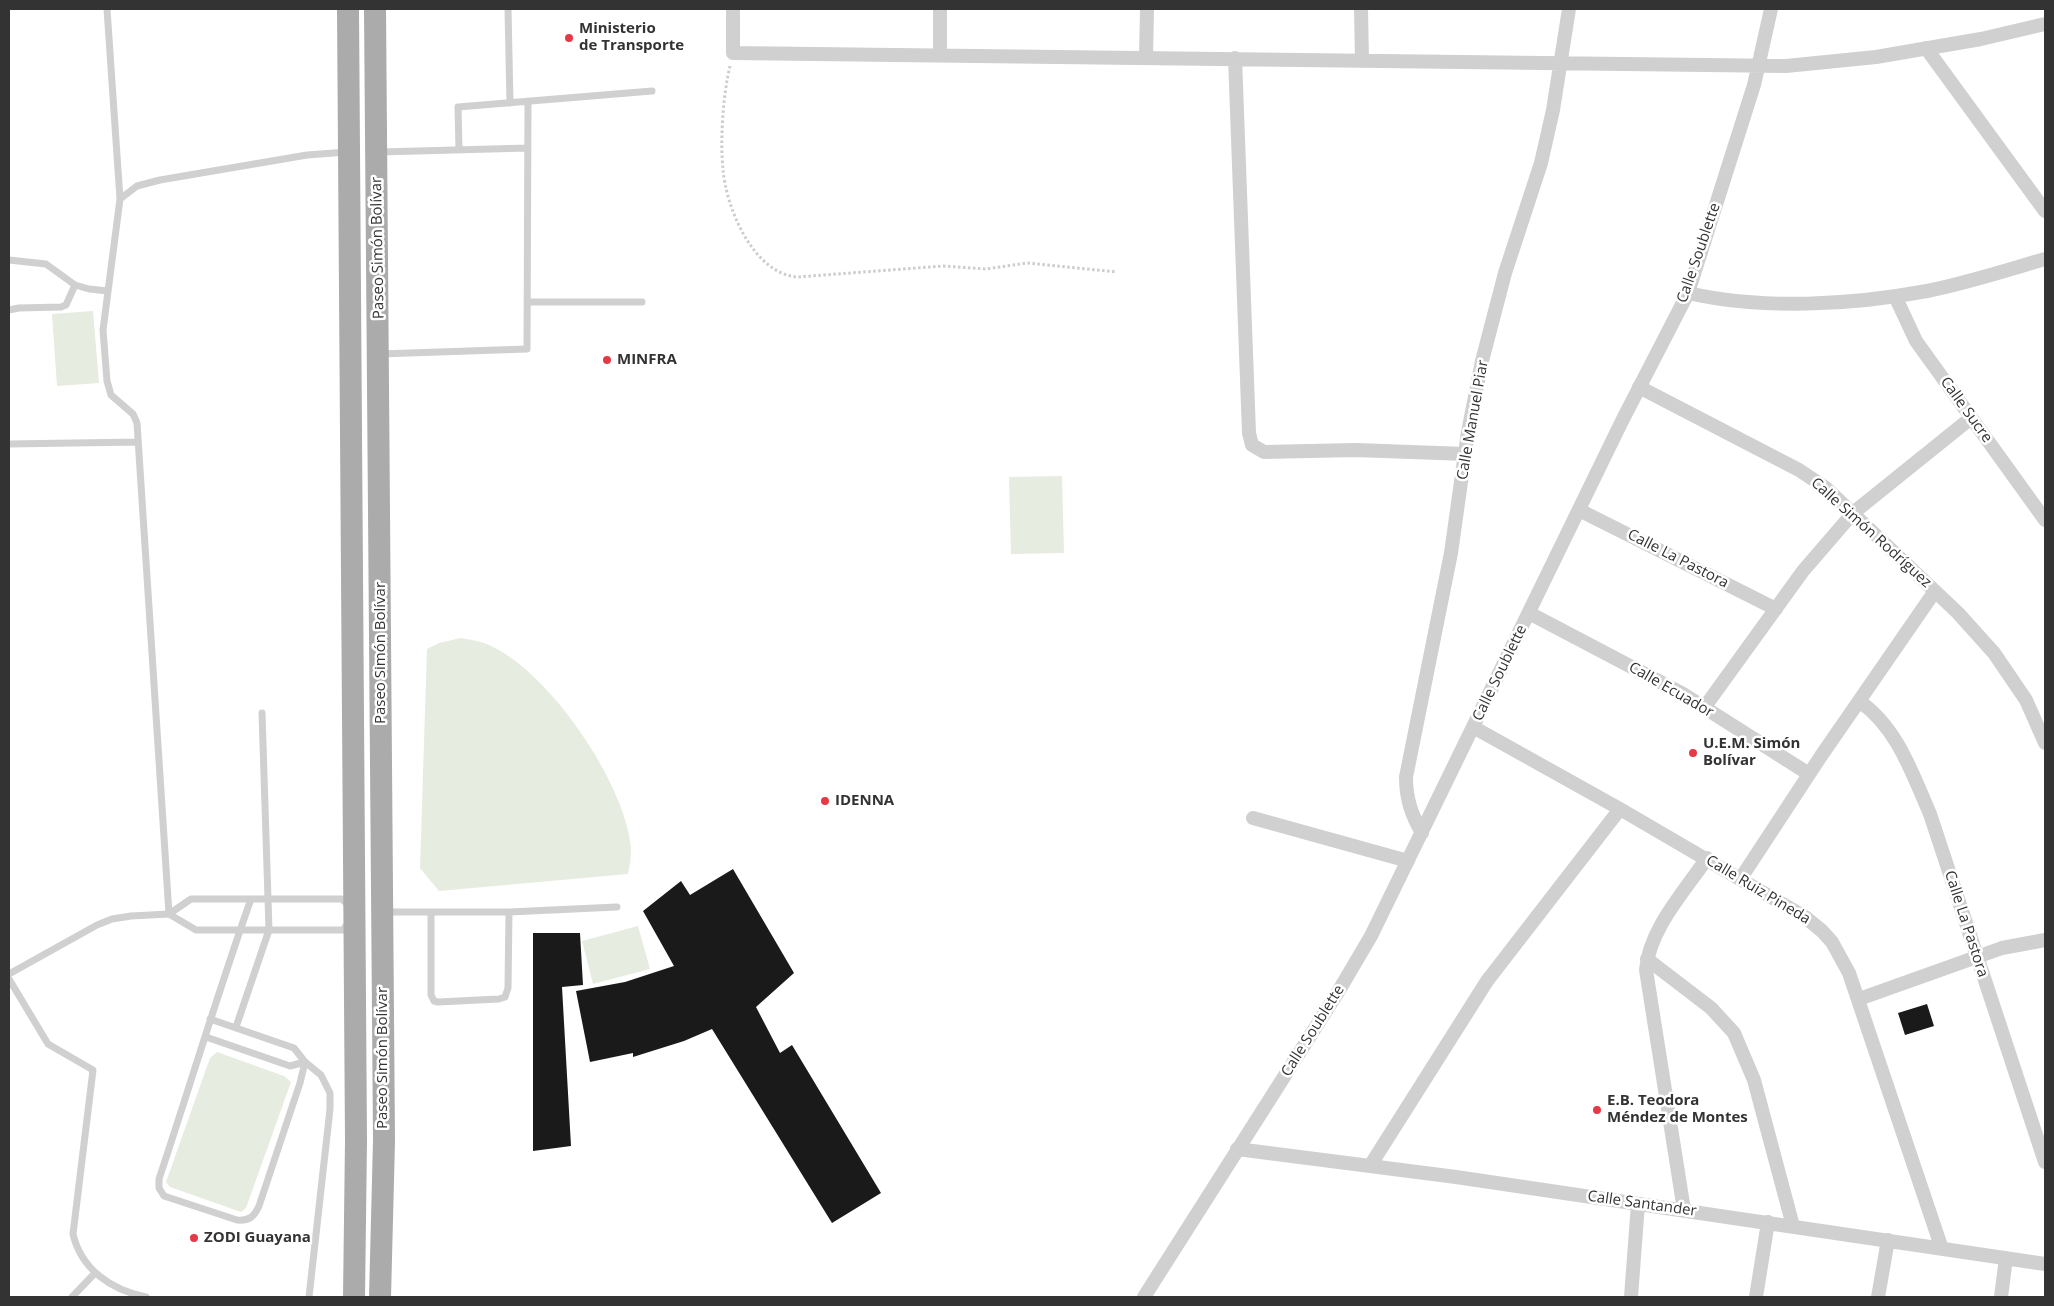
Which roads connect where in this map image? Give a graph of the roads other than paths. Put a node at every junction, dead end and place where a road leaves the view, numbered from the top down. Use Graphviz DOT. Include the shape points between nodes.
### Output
graph roads {
  1 [pos="107,9"];
  2 [pos="348,9"];
  3 [pos="375,9"];
  4 [pos="508,9"];
  5 [pos="733,9"];
  6 [pos="940,9"];
  7 [pos="1147,9"];
  8 [pos="1361,9"];
  9 [pos="1569,9"];
  10 [pos="1771,9"];
  11 [pos="2045,24"];
  12 [pos="1926,48"];
  13 [pos="940,55"];
  14 [pos="1146,57"];
  15 [pos="1235,58"];
  16 [pos="1362,60"];
  17 [pos="1561,64"];
  18 [pos="1758,66"];
  19 [pos="652,91"];
  20 [pos="528,101"];
  21 [pos="510,102"];
  22 [pos="528,148"];
  23 [pos="459,150"];
  24 [pos="350,152"];
  25 [pos="377,152"];
  26 [pos="120,200"];
  27 [pos="2045,211"];
  28 [pos="2045,259"];
  29 [pos="9,260"];
  30 [pos="75,285"];
  31 [pos="108,291"];
  32 [pos="1688,293"];
  33 [pos="1895,296"];
  34 [pos="527,302"];
  35 [pos="642,302"];
  36 [pos="9,310"];
  37 [pos="379,354"];
  38 [pos="1639,387"];
  39 [pos="1971,418"];
  40 [pos="138,442"];
  41 [pos="9,444"];
  42 [pos="1466,454"];
  43 [pos="1579,510"];
  44 [pos="1853,513"];
  45 [pos="2045,520"];
  46 [pos="1935,591"];
  47 [pos="1776,609"];
  48 [pos="1529,613"];
  49 [pos="1859,701"];
  50 [pos="1704,708"];
  51 [pos="262,713"];
  52 [pos="1473,727"];
  53 [pos="2045,743"];
  54 [pos="1809,774"];
  55 [pos="1620,809"];
  56 [pos="1253,818"];
  57 [pos="1422,833"];
  58 [pos="1707,858"];
  59 [pos="1408,861"];
  60 [pos="1741,878"];
  61 [pos="251,899"];
  62 [pos="268,899"];
  63 [pos="617,907"];
  64 [pos="355,912"];
  65 [pos="382,912"];
  66 [pos="431,912"];
  67 [pos="508,912"];
  68 [pos="169,914"];
  69 [pos="240,930"];
  70 [pos="269,930"];
  71 [pos="2045,940"];
  72 [pos="1977,956"];
  73 [pos="1647,959"];
  74 [pos="9,974"];
  75 [pos="9,979"];
  76 [pos="1859,999"];
  77 [pos="210,1019"];
  78 [pos="236,1027"];
  79 [pos="206,1037"];
  80 [pos="305,1062"];
  81 [pos="1238,1149"];
  82 [pos="2045,1162"];
  83 [pos="1370,1166"];
  84 [pos="1638,1204"];
  85 [pos="1684,1210"];
  86 [pos="1768,1222"];
  87 [pos="1793,1226"];
  88 [pos="1888,1240"];
  89 [pos="1942,1249"];
  90 [pos="2006,1258"];
  91 [pos="2045,1264"];
  92 [pos="95,1273"];
  93 [pos="72,1297"];
  94 [pos="146,1297"];
  95 [pos="308,1297"];
  96 [pos="354,1297"];
  97 [pos="380,1297"];
  98 [pos="1144,1297"];
  99 [pos="1631,1297"];
  100 [pos="1756,1297"];
  101 [pos="1878,1297"];
  102 [pos="2001,1297"];
  1 -- 26 [label="lane"];
  2 -- 24 [label="main road, Paseo Simón Bolívar"];
  3 -- 25 [label="main road, Paseo Simón Bolívar"];
  4 -- 21 [label="lane"];
  5 -- 13 [label="street" via="733,53"];
  6 -- 13 [label="street"];
  7 -- 14 [label="street"];
  8 -- 16 [label="street"];
  9 -- 17 [label="street, Calle Manuel Piar"];
  10 -- 18 [label="street, Calle Soublette"];
  11 -- 12 [label="street"];
  12 -- 18 [label="street" via="1834,62"];
  12 -- 27 [label="street"];
  13 -- 14 [label="street"];
  14 -- 15 [label="street"];
  15 -- 16 [label="street"];
  15 -- 42 [label="street" via="1248,433 1252,445 1257,450 1270,452 1356,450"];
  16 -- 17 [label="street"];
  17 -- 18 [label="street"];
  17 -- 42 [label="street, Calle Manuel Piar" via="1541,163 1505,273 1482,361"];
  18 -- 32 [label="street, Calle Soublette"];
  19 -- 20 [label="lane"];
  20 -- 21 [label="lane"];
  20 -- 22 [label="lane"];
  21 -- 23 [label="lane" via="458,107"];
  22 -- 23 [label="lane"];
  22 -- 34 [label="lane"];
  23 -- 25 [label="lane"];
  24 -- 25 [label="main road"];
  24 -- 26 [label="lane" via="307,155 160,180 137,186"];
  24 -- 64 [label="main road, Paseo Simón Bolívar"];
  25 -- 37 [label="main road, Paseo Simón Bolívar"];
  26 -- 31 [label="lane"];
  28 -- 33 [label="street"];
  29 -- 30 [label="lane" via="46,264"];
  30 -- 31 [label="lane"];
  30 -- 36 [label="lane" via="66,304 61,307"];
  31 -- 40 [label="lane" via="103,330 107,381 111,395 136,419"];
  32 -- 33 [label="street" via="1748,302 1840,301"];
  32 -- 38 [label="street, Calle Soublette"];
  33 -- 39 [label="street, Calle Sucre" via="1916,341"];
  34 -- 35 [label="lane"];
  34 -- 37 [label="lane" via="527,349"];
  37 -- 65 [label="main road, Paseo Simón Bolívar"];
  38 -- 43 [label="street, Calle Soublette"];
  38 -- 44 [label="street, Calle Simón Rodríguez" via="1799,470 1826,488"];
  39 -- 44 [label="street"];
  39 -- 45 [label="street, Calle Sucre"];
  40 -- 41 [label="lane"];
  40 -- 68 [label="lane"];
  42 -- 57 [label="street, Calle Manuel Piar" via="1450,562 1406,777 1406,794"];
  43 -- 47 [label="street, Calle La Pastora"];
  43 -- 48 [label="street, Calle Soublette"];
  44 -- 46 [label="street, Calle Simón Rodríguez"];
  44 -- 47 [label="street"];
  46 -- 49 [label="street"];
  46 -- 53 [label="street, Calle Simón Rodríguez" via="1994,653 2026,700"];
  47 -- 50 [label="street"];
  48 -- 50 [label="street, Calle Ecuador"];
  48 -- 52 [label="street, Calle Soublette"];
  49 -- 54 [label="street"];
  49 -- 72 [label="street, Calle La Pastora" via="1882,720 1916,782 1930,814"];
  50 -- 54 [label="street, Calle Ecuador"];
  51 -- 62 [label="lane"];
  52 -- 55 [label="street, Calle Ruiz Pineda"];
  52 -- 57 [label="street, Calle Soublette"];
  54 -- 60 [label="street"];
  55 -- 58 [label="street, Calle Ruiz Pineda"];
  55 -- 83 [label="street" via="1487,981"];
  56 -- 59 [label="street"];
  57 -- 59 [label="street, Calle Soublette"];
  58 -- 60 [label="street, Calle Ruiz Pineda"];
  58 -- 73 [label="street" via="1666,919"];
  59 -- 81 [label="street, Calle Soublette" via="1371,936 1338,992"];
  60 -- 76 [label="street, Calle Ruiz Pineda" via="1822,931 1840,955"];
  61 -- 62 [label="lane"];
  61 -- 68 [label="lane" via="192,899"];
  61 -- 69 [label="lane"];
  62 -- 64 [label="lane" via="342,899"];
  62 -- 70 [label="lane"];
  63 -- 67 [label="lane"];
  64 -- 65 [label="main road"];
  64 -- 70 [label="lane" via="343,930"];
  64 -- 96 [label="main road, Paseo Simón Bolívar"];
  65 -- 66 [label="lane"];
  65 -- 97 [label="main road, Paseo Simón Bolívar" via="384,1141"];
  66 -- 67 [label="lane"];
  66 -- 67 [label="lane" via="431,995 438,1002 505,997 508,988"];
  68 -- 69 [label="lane" via="196,930"];
  68 -- 74 [label="lane" via="112,919 83,931"];
  69 -- 70 [label="lane"];
  69 -- 77 [label="lane"];
  70 -- 78 [label="lane"];
  71 -- 72 [label="street"];
  72 -- 76 [label="street"];
  72 -- 82 [label="street, Calle La Pastora"];
  73 -- 85 [label="street" via="1649,998"];
  73 -- 87 [label="street" via="1711,1008 1734,1033 1754,1080"];
  75 -- 92 [label="lane" via="48,1044 93,1070 73,1234 82,1258"];
  76 -- 89 [label="street, Calle Ruiz Pineda"];
  77 -- 78 [label="lane"];
  77 -- 79 [label="lane"];
  78 -- 80 [label="lane" via="294,1048"];
  79 -- 80 [label="lane" via="290,1066"];
  79 -- 80 [label="lane" via="159,1179 159,1188 171,1200 237,1220 250,1218 259,1206"];
  80 -- 95 [label="lane" via="322,1075 331,1099"];
  81 -- 83 [label="street, Calle Santander"];
  81 -- 98 [label="street, Calle Soublette"];
  83 -- 84 [label="street, Calle Santander"];
  84 -- 85 [label="street, Calle Santander"];
  84 -- 99 [label="street"];
  85 -- 86 [label="street, Calle Santander"];
  86 -- 87 [label="street, Calle Santander"];
  86 -- 100 [label="street"];
  87 -- 88 [label="street, Calle Santander"];
  88 -- 89 [label="street, Calle Santander"];
  88 -- 101 [label="street"];
  89 -- 90 [label="street, Calle Santander"];
  90 -- 91 [label="street, Calle Santander"];
  90 -- 102 [label="street"];
  92 -- 93 [label="lane"];
  92 -- 94 [label="lane" via="118,1289"];
}
